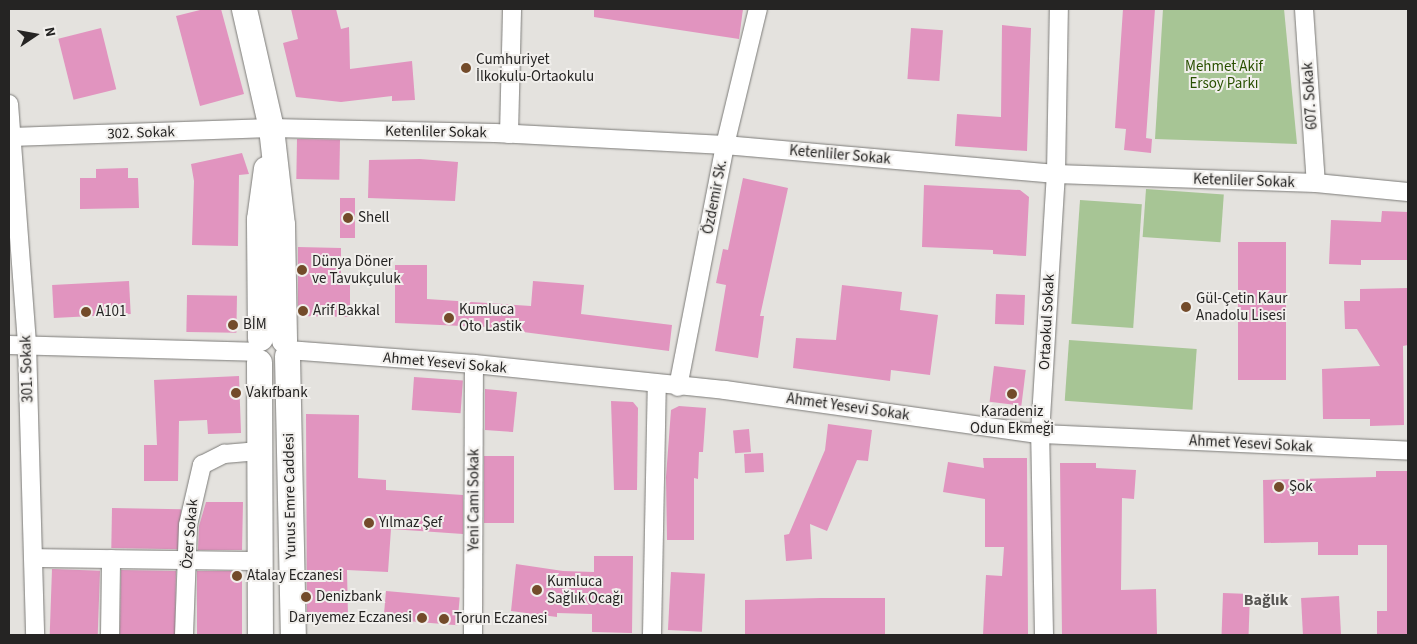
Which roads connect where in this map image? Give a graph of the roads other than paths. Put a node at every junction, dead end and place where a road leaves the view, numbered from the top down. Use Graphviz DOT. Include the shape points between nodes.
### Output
graph roads {
  1 [pos="244,9"];
  2 [pos="512,9"];
  3 [pos="758,9"];
  4 [pos="1059,9"];
  5 [pos="1304,9"];
  6 [pos="9,104"];
  7 [pos="271,128"];
  8 [pos="509,134"];
  9 [pos="10,137"];
  10 [pos="725,145"];
  11 [pos="1056,174"];
  12 [pos="1316,183"];
  13 [pos="1408,192"];
  14 [pos="9,344"];
  15 [pos="27,344"];
  16 [pos="272,350"];
  17 [pos="474,364"];
  18 [pos="657,385"];
  19 [pos="678,387"];
  20 [pos="1040,434"];
  21 [pos="259,451"];
  22 [pos="1408,451"];
  23 [pos="34,558"];
  24 [pos="111,559"];
  25 [pos="187,560"];
  26 [pos="260,561"];
  27 [pos="35,635"];
  28 [pos="110,635"];
  29 [pos="184,635"];
  30 [pos="260,635"];
  31 [pos="293,635"];
  32 [pos="473,635"];
  33 [pos="652,635"];
  34 [pos="1044,635"];
  1 -- 7 [label="street, Yunus Emre Caddesi"];
  2 -- 8 [label="street"];
  3 -- 10 [label="street, Özdemir Sk."];
  4 -- 11 [label="street, Ortaokul Sokak"];
  5 -- 12 [label="street, 607. Sokak"];
  6 -- 9 [label="street, 301. Sokak"];
  7 -- 8 [label="street, Ketenliler Sokak"];
  7 -- 9 [label="street, 302. Sokak"];
  7 -- 16 [label="street, Yunus Emre Caddesi" via="282,224"];
  8 -- 10 [label="street, Ketenliler Sokak"];
  9 -- 15 [label="street, 301. Sokak"];
  10 -- 11 [label="street, Ketenliler Sokak"];
  10 -- 19 [label="street, Özdemir Sk."];
  11 -- 12 [label="street, Ketenliler Sokak"];
  11 -- 20 [label="street, Ortaokul Sokak"];
  12 -- 13 [label="street, Ketenliler Sokak"];
  14 -- 15 [label="street, Ahmet Yesevi Sokak"];
  15 -- 16 [label="street, Ahmet Yesevi Sokak"];
  15 -- 23 [label="street, 301. Sokak"];
  16 -- 17 [label="street, Ahmet Yesevi Sokak"];
  16 -- 21 [label="street, Yunus Emre Caddesi"];
  16 -- 31 [label="street, Yunus Emre Caddesi"];
  17 -- 18 [label="street, Ahmet Yesevi Sokak"];
  17 -- 32 [label="street, Yeni Cami Sokak"];
  18 -- 19 [label="street, Ahmet Yesevi Sokak"];
  18 -- 33 [label="street"];
  19 -- 20 [label="street, Ahmet Yesevi Sokak" via="735,391"];
  20 -- 22 [label="street, Ahmet Yesevi Sokak"];
  20 -- 34 [label="street, Ortaokul Sokak"];
  21 -- 25 [label="street, Özer Sokak" via="224,454 202,465 192,498"];
  21 -- 26 [label="street, Yunus Emre Caddesi"];
  23 -- 24 [label="street"];
  23 -- 27 [label="street, 301. Sokak"];
  24 -- 25 [label="street"];
  24 -- 28 [label="street"];
  25 -- 26 [label="street"];
  25 -- 29 [label="street, Özer Sokak"];
  26 -- 30 [label="street, Yunus Emre Caddesi"];
}
